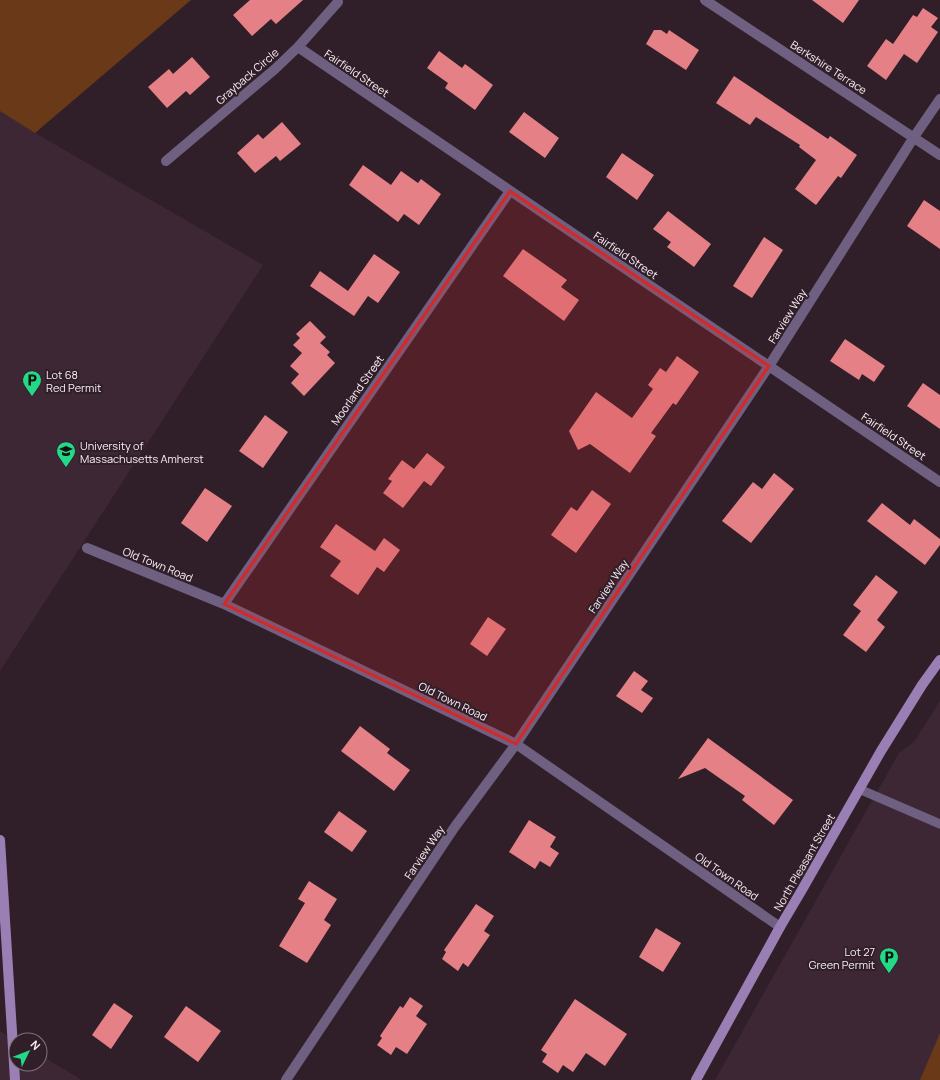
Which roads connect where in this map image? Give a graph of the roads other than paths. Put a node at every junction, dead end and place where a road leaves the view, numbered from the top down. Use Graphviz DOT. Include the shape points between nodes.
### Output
graph roads {
  1 [pos="705,0"];
  2 [pos="338,2"];
  3 [pos="298,47"];
  4 [pos="940,99"];
  5 [pos="914,137"];
  6 [pos="940,155"];
  7 [pos="166,161"];
  8 [pos="510,191"];
  9 [pos="769,366"];
  10 [pos="940,482"];
  11 [pos="86,548"];
  12 [pos="224,604"];
  13 [pos="940,660"];
  14 [pos="516,744"];
  15 [pos="859,790"];
  16 [pos="940,824"];
  17 [pos="0,840"];
  18 [pos="780,927"];
  19 [pos="3,941"];
  20 [pos="15,1080"];
  21 [pos="286,1080"];
  22 [pos="696,1080"];
  1 -- 5 [label="street, Berkshire Terrace"];
  2 -- 3 [label="street, Grayback Circle"];
  3 -- 7 [label="street, Grayback Circle"];
  3 -- 8 [label="street, Fairfield Street"];
  4 -- 5 [label="street, Farview Way"];
  5 -- 6 [label="street, Berkshire Terrace"];
  5 -- 9 [label="street, Farview Way"];
  8 -- 9 [label="street, Fairfield Street"];
  8 -- 12 [label="street, Moorland Street"];
  9 -- 10 [label="street, Fairfield Street"];
  9 -- 14 [label="street, Farview Way"];
  11 -- 12 [label="street, Old Town Road"];
  12 -- 14 [label="street, Old Town Road"];
  13 -- 15 [label="main road, North Pleasant Street" via="900,720"];
  14 -- 18 [label="street, Old Town Road"];
  14 -- 21 [label="street, Farview Way" via="454,828"];
  15 -- 16 [label="lane"];
  15 -- 18 [label="main road, North Pleasant Street"];
  17 -- 19 [label="main road"];
  18 -- 22 [label="main road, North Pleasant Street"];
  19 -- 20 [label="main road"];
}
